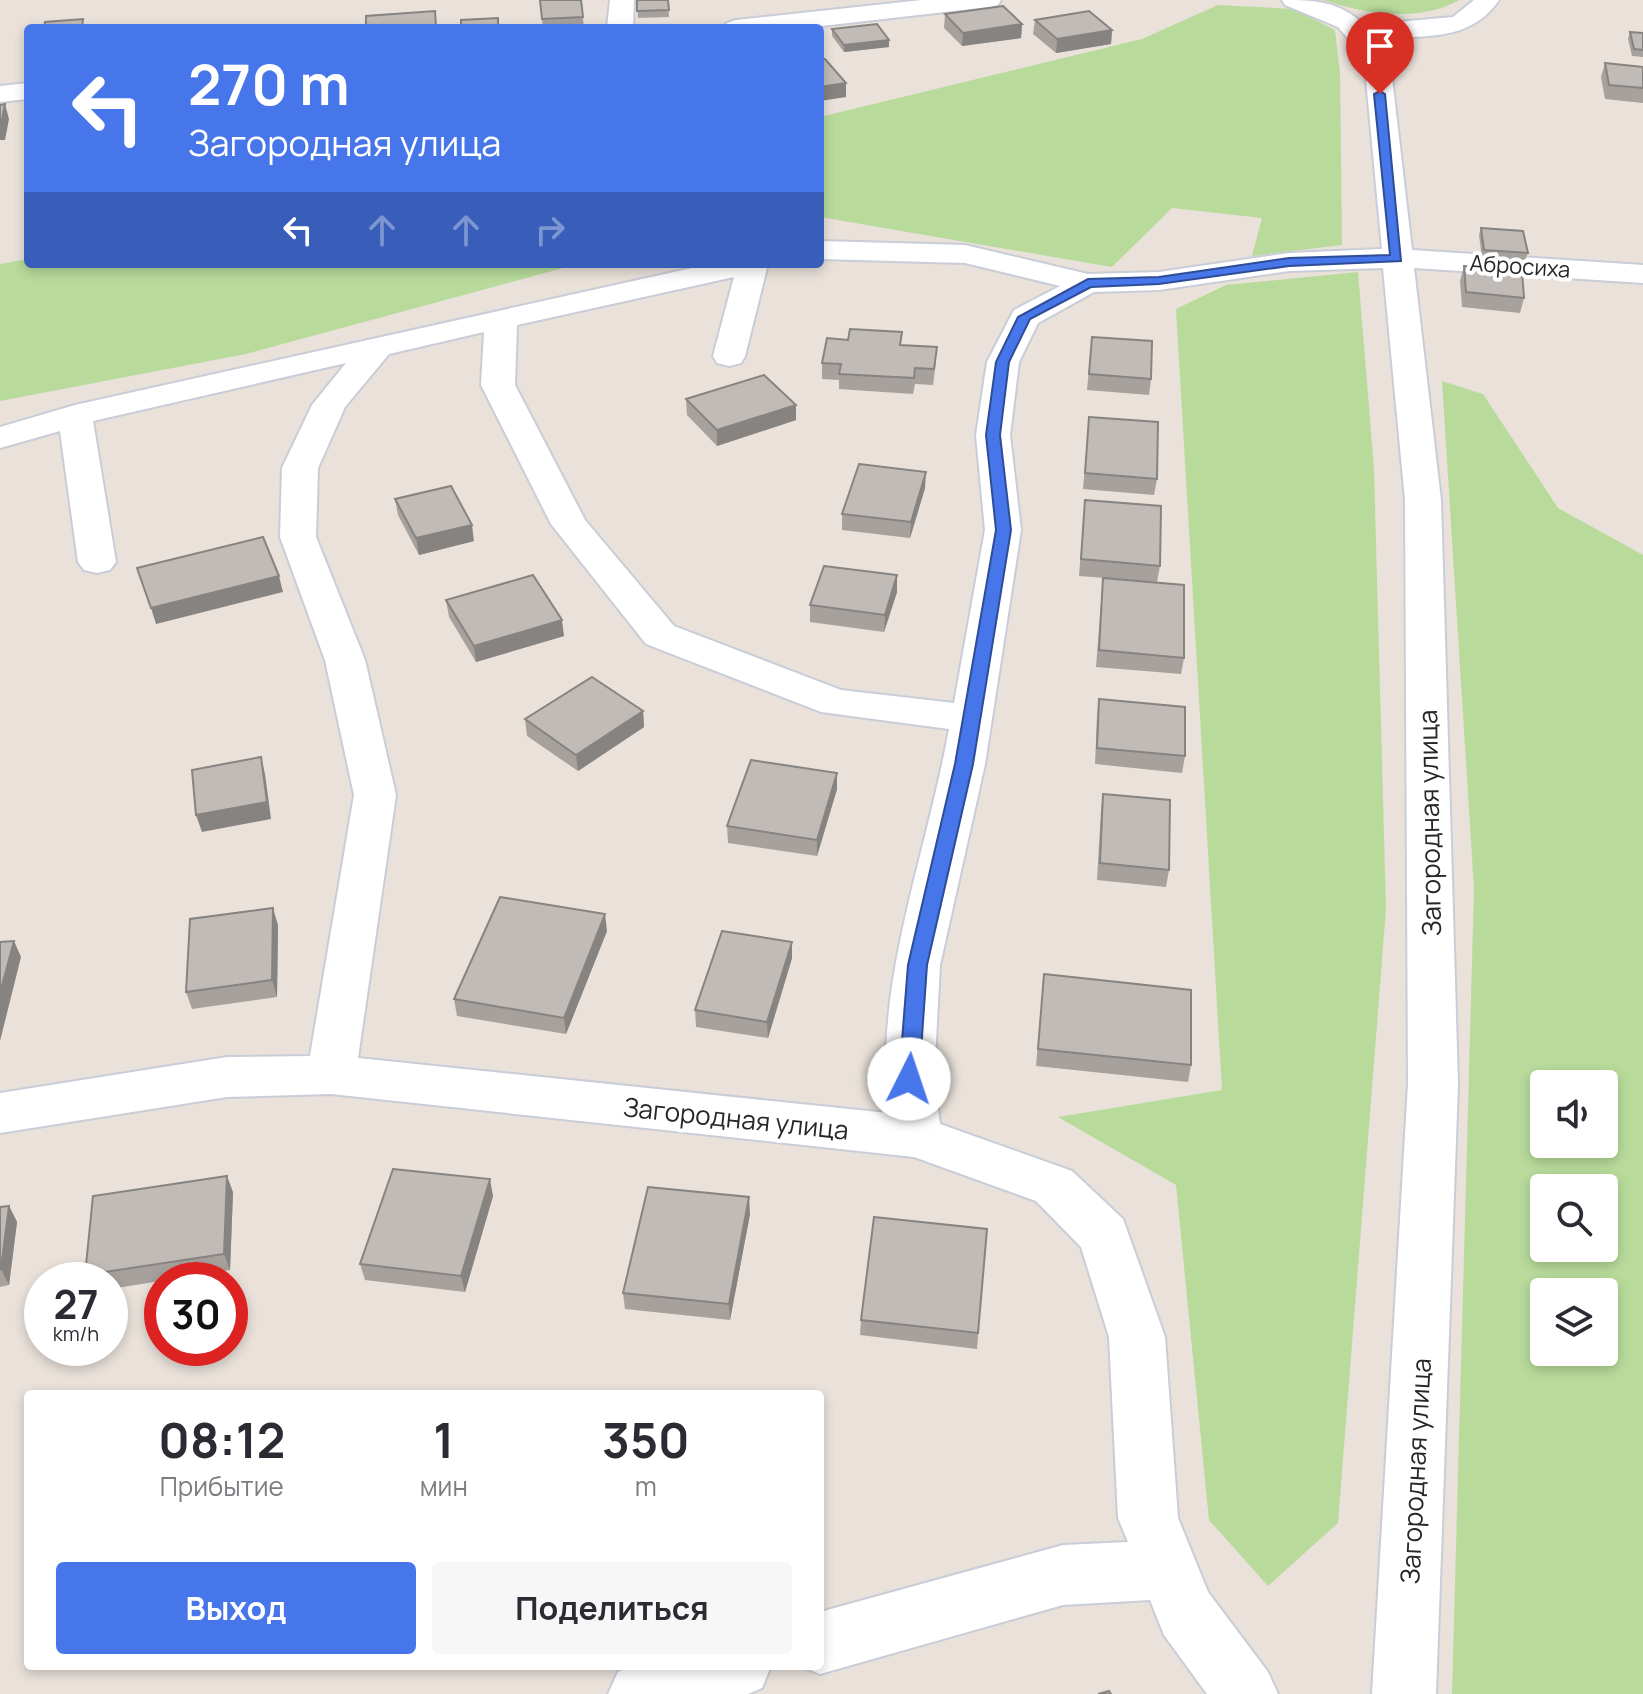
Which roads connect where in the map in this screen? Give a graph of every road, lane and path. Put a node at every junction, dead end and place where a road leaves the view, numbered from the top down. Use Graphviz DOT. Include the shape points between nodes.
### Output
graph roads {
  1 [pos="622,0"];
  2 [pos="989,0"];
  3 [pos="1294,0"];
  4 [pos="1487,0"];
  5 [pos="620,24"];
  6 [pos="772,24"];
  7 [pos="1360,33"];
  8 [pos="24,91"];
  9 [pos="0,94"];
  10 [pos="824,250"];
  11 [pos="1397,258"];
  12 [pos="734,268"];
  13 [pos="751,268"];
  14 [pos="1643,274"];
  15 [pos="1088,283"];
  16 [pos="501,320"];
  17 [pos="378,346"];
  18 [pos="729,356"];
  19 [pos="75,415"];
  20 [pos="0,438"];
  21 [pos="97,562"];
  22 [pos="972,718"];
  23 [pos="331,1075"];
  24 [pos="0,1113"];
  25 [pos="916,1137"];
  26 [pos="1169,1569"];
  27 [pos="824,1642"];
  28 [pos="726,1670"];
  29 [pos="640,1694"];
  30 [pos="1246,1694"];
  31 [pos="1404,1694"];
  1 -- 5 [label="street"];
  2 -- 6 [label="street"];
  3 -- 7 [label="street, Загородная улица" via="1341,15"];
  4 -- 7 [label="street" via="1460,24"];
  7 -- 11 [label="street, Загородная улица" via="1378,69"];
  8 -- 9 [label="street"];
  10 -- 15 [label="street" via="965,254"];
  11 -- 14 [label="street, Абросиха"];
  11 -- 15 [label="street, Абросиха" via="1289,262 1159,281"];
  11 -- 31 [label="street, Загородная улица" via="1423,500 1433,1084"];
  12 -- 16 [label="street"];
  13 -- 18 [label="street"];
  15 -- 22 [label="street" via="1025,317 1003,362 993,435 1003,530"];
  16 -- 17 [label="street"];
  16 -- 22 [label="street" via="498,385 569,524 660,635 835,703"];
  17 -- 19 [label="street"];
  17 -- 23 [label="street" via="329,405 300,468 298,537 345,660 375,795"];
  19 -- 20 [label="street"];
  19 -- 21 [label="street"];
  22 -- 25 [label="street" via="917,965 909,1079"];
  23 -- 24 [label="street, Загородная улица" via="227,1077"];
  23 -- 25 [label="street, Загородная улица"];
  25 -- 26 [label="street, Загородная улица" via="1054,1186 1104,1235 1137,1337 1148,1518"];
  26 -- 27 [label="street" via="1063,1575"];
  26 -- 30 [label="street, Загородная улица" via="1186,1613"];
  28 -- 29 [label="street"];
}
